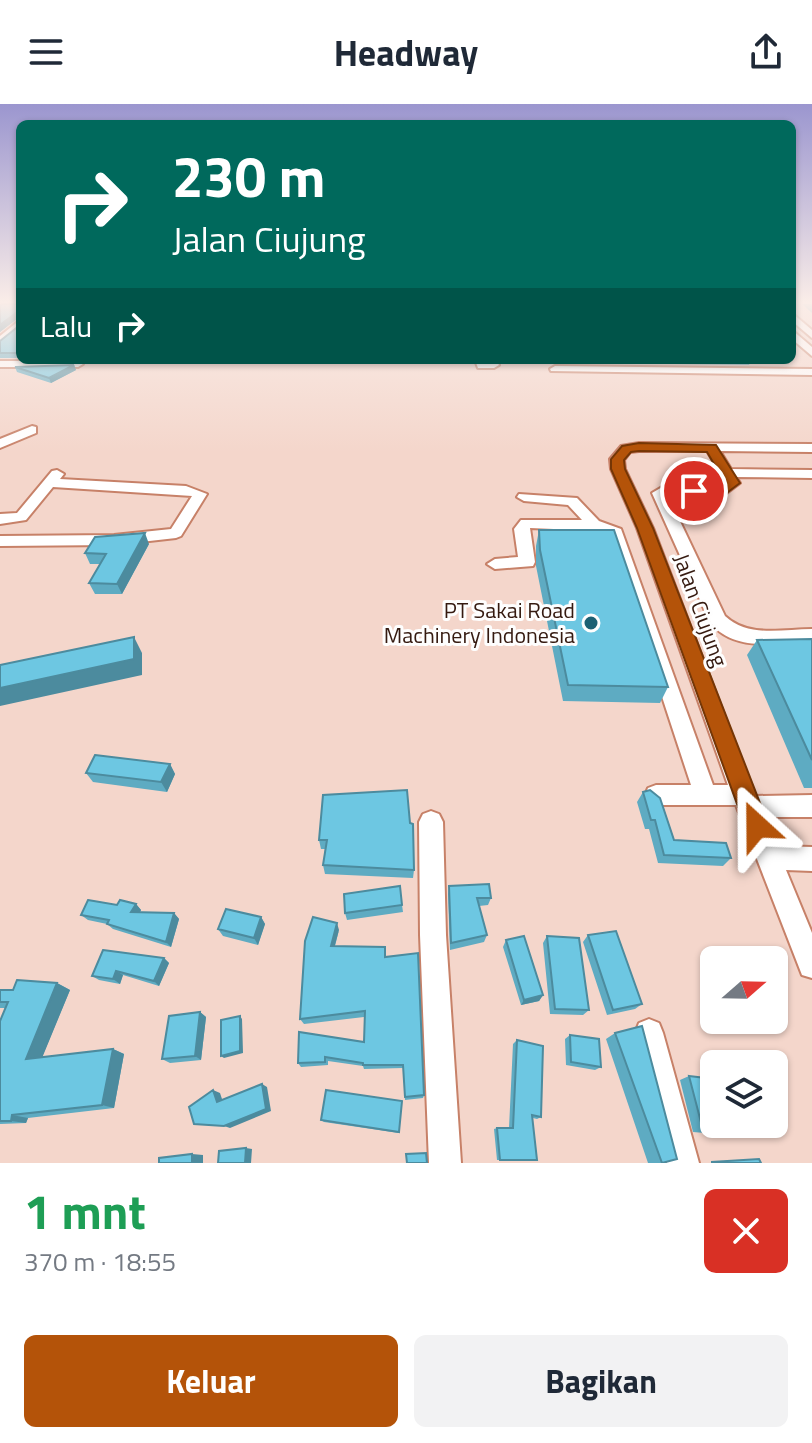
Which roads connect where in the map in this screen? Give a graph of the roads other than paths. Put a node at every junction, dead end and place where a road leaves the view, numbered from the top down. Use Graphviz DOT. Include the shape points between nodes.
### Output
graph roads {
  1 [pos="16,360"];
  2 [pos="0,364"];
  3 [pos="33,364"];
  4 [pos="78,364"];
  5 [pos="555,369"];
  6 [pos="65,372"];
  7 [pos="807,372"];
  8 [pos="812,384"];
  9 [pos="32,430"];
  10 [pos="0,444"];
  11 [pos="711,448"];
  12 [pos="812,448"];
  13 [pos="729,473"];
  14 [pos="812,474"];
  15 [pos="524,497"];
  16 [pos="0,519"];
  17 [pos="594,525"];
  18 [pos="0,541"];
  19 [pos="495,564"];
  20 [pos="812,636"];
  21 [pos="705,793"];
  22 [pos="656,795"];
  23 [pos="746,801"];
  24 [pos="812,806"];
  25 [pos="431,822"];
  26 [pos="771,858"];
  27 [pos="812,859"];
  28 [pos="812,965"];
  29 [pos="649,1033"];
  30 [pos="445,1163"];
  31 [pos="683,1163"];
  1 -- 2 [label="street"];
  3 -- 4 [label="street"];
  3 -- 6 [label="street"];
  5 -- 7 [label="street"];
  7 -- 8 [label="street"];
  9 -- 10 [label="street"];
  11 -- 12 [label="street, Jalan Ciujung"];
  11 -- 13 [label="street"];
  11 -- 23 [label="street, Jalan Ciujung" via="626,449 617,459"];
  13 -- 14 [label="street"];
  13 -- 20 [label="street" via="733,483 724,491 659,493 718,620 743,636"];
  15 -- 17 [label="street" via="572,501"];
  16 -- 18 [label="street" via="21,517 53,478 200,494 176,533 114,540"];
  17 -- 19 [label="street" via="526,523 522,529 527,562"];
  17 -- 21 [label="street" via="611,528 619,538"];
  21 -- 22 [label="street"];
  21 -- 23 [label="street"];
  23 -- 24 [label="street"];
  23 -- 26 [label="street, Jalan Ciujung"];
  25 -- 30 [label="street"];
  26 -- 27 [label="street"];
  26 -- 28 [label="street, Jalan Ciujung"];
  29 -- 31 [label="street"];
}
